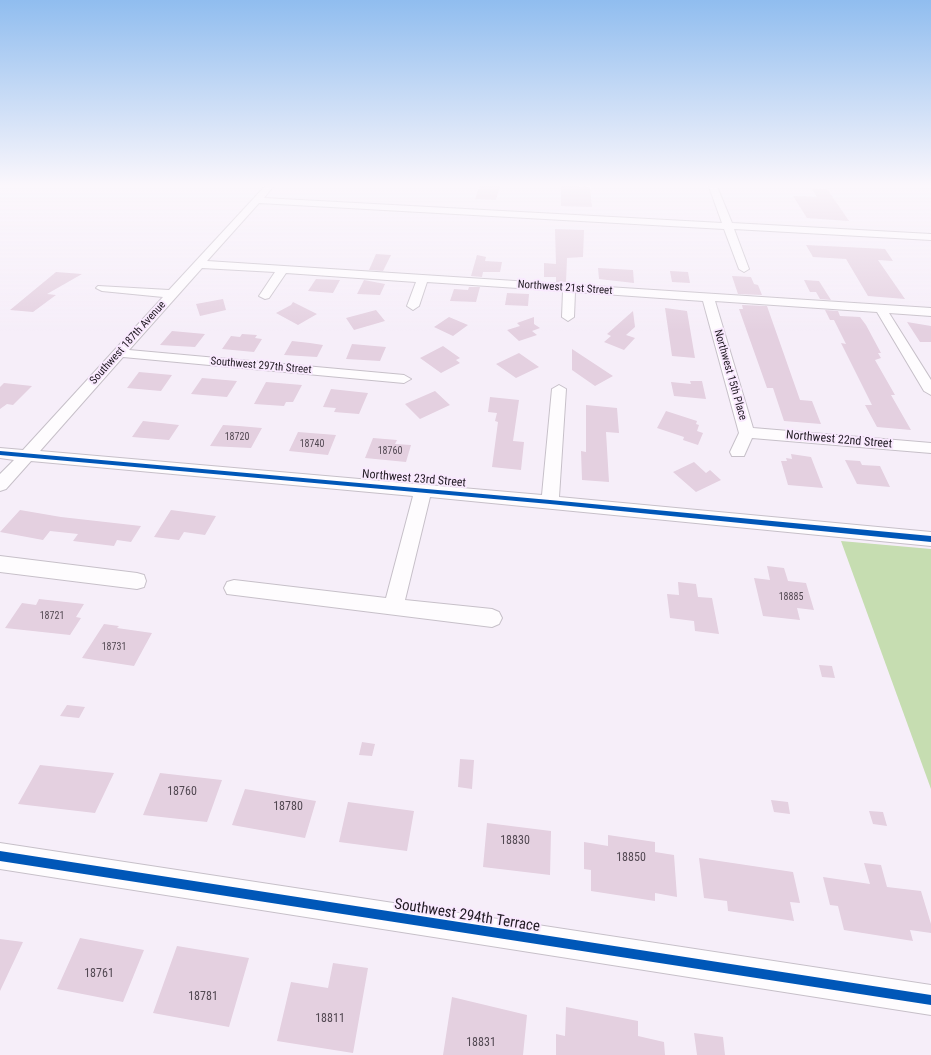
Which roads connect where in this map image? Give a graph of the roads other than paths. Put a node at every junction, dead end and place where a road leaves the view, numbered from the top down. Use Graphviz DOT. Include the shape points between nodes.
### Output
graph roads {
  1 [pos="226,233"];
  2 [pos="732,233"];
  3 [pos="862,233"];
  4 [pos="931,237"];
  5 [pos="198,264"];
  6 [pos="744,269"];
  7 [pos="282,270"];
  8 [pos="423,279"];
  9 [pos="102,288"];
  10 [pos="569,288"];
  11 [pos="172,294"];
  12 [pos="264,296"];
  13 [pos="708,298"];
  14 [pos="413,306"];
  15 [pos="881,309"];
  16 [pos="931,312"];
  17 [pos="568,317"];
  18 [pos="118,354"];
  19 [pos="404,379"];
  20 [pos="559,389"];
  21 [pos="931,391"];
  22 [pos="747,432"];
  23 [pos="931,448"];
  24 [pos="738,452"];
  25 [pos="0,453"];
  26 [pos="27,455"];
  27 [pos="0,485"];
  28 [pos="422,491"];
  29 [pos="550,502"];
  30 [pos="931,539"];
  31 [pos="0,564"];
  32 [pos="137,580"];
  33 [pos="234,588"];
  34 [pos="394,607"];
  35 [pos="492,618"];
  36 [pos="0,856"];
  37 [pos="931,1000"];
  1 -- 5 [label="street, Southwest 187th Avenue"];
  2 -- 6 [label="street"];
  3 -- 4 [label="street"];
  5 -- 7 [label="street, Northwest 21st Street"];
  5 -- 11 [label="street, Southwest 187th Avenue"];
  7 -- 8 [label="street, Northwest 21st Street"];
  7 -- 12 [label="street"];
  8 -- 10 [label="street, Northwest 21st Street"];
  8 -- 14 [label="street"];
  9 -- 11 [label="street"];
  10 -- 13 [label="street, Northwest 21st Street"];
  10 -- 17 [label="street"];
  11 -- 18 [label="street, Southwest 187th Avenue"];
  13 -- 15 [label="street, Northwest 21st Street"];
  13 -- 22 [label="street, Northwest 15th Place"];
  15 -- 16 [label="street, Northwest 21st Street"];
  15 -- 21 [label="street"];
  18 -- 19 [label="street, Southwest 297th Street"];
  18 -- 26 [label="street, Southwest 187th Avenue"];
  20 -- 29 [label="street"];
  22 -- 23 [label="street, Northwest 22nd Street"];
  22 -- 24 [label="street, Northwest 15th Place"];
  25 -- 26 [label="street, Northwest 23rd Street"];
  26 -- 27 [label="street, Southwest 187th Avenue"];
  26 -- 28 [label="street, Northwest 23rd Street"];
  28 -- 29 [label="street, Northwest 23rd Street"];
  28 -- 34 [label="street"];
  29 -- 30 [label="street, Northwest 23rd Street"];
  31 -- 32 [label="street"];
  33 -- 34 [label="street"];
  34 -- 35 [label="street"];
  36 -- 37 [label="street, Southwest 294th Terrace"];
}
